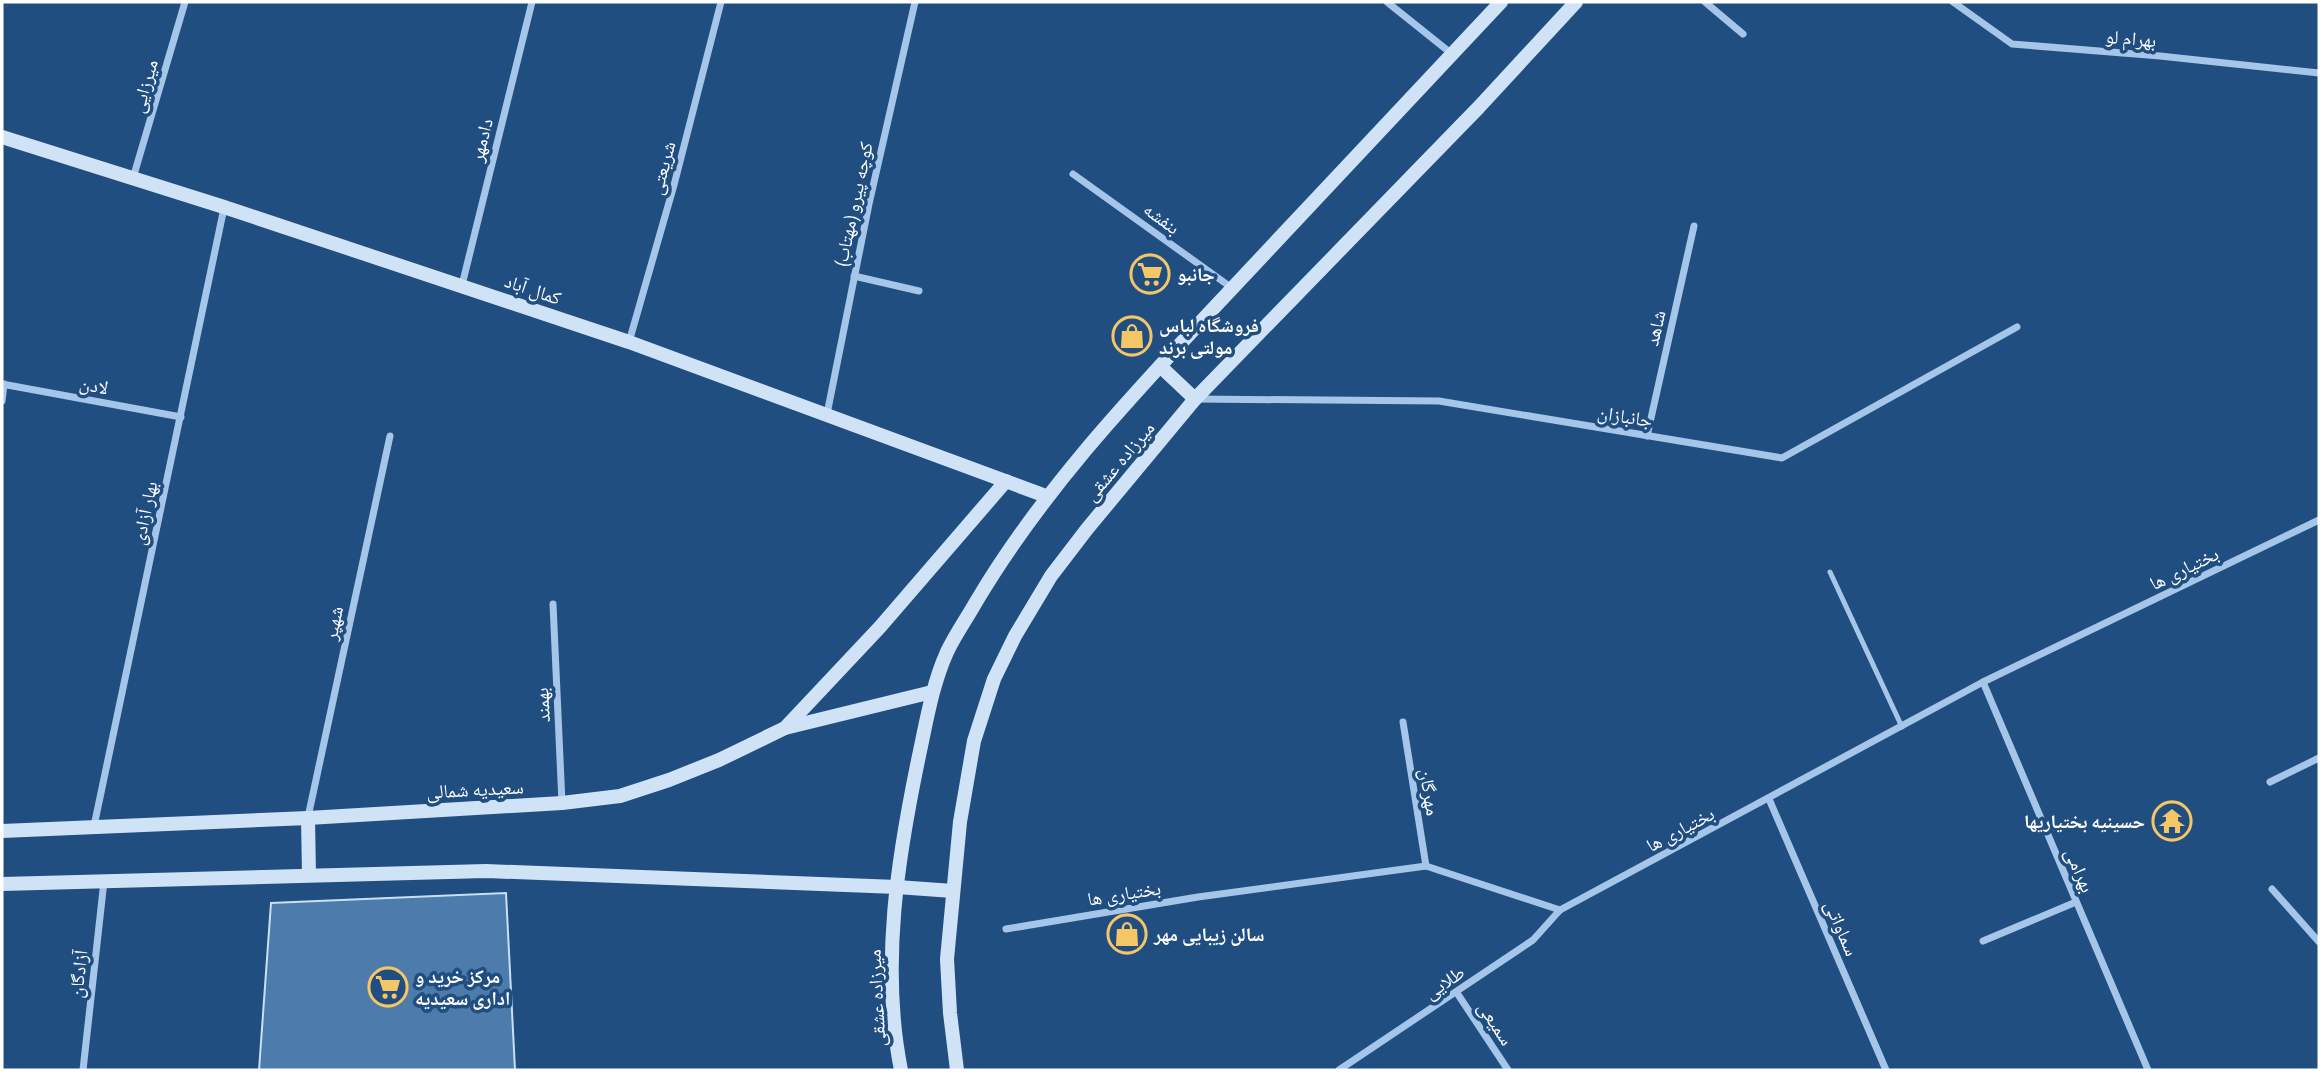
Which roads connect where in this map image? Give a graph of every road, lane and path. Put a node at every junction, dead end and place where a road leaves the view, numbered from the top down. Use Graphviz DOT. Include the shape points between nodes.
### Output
graph roads {
  1 [pos="185,2"];
  2 [pos="532,2"];
  3 [pos="721,2"];
  4 [pos="915,2"];
  5 [pos="1387,2"];
  6 [pos="1501,2"];
  7 [pos="1576,2"];
  8 [pos="1705,2"];
  9 [pos="1953,2"];
  10 [pos="1743,34"];
  11 [pos="1452,54"];
  12 [pos="2319,74"];
  13 [pos="2,137"];
  14 [pos="1073,174"];
  15 [pos="134,178"];
  16 [pos="225,207"];
  17 [pos="1694,226"];
  18 [pos="854,276"];
  19 [pos="462,285"];
  20 [pos="1233,288"];
  21 [pos="919,291"];
  22 [pos="2017,327"];
  23 [pos="629,342"];
  24 [pos="1160,366"];
  25 [pos="3,384"];
  26 [pos="1195,399"];
  27 [pos="2,401"];
  28 [pos="827,414"];
  29 [pos="180,417"];
  30 [pos="390,436"];
  31 [pos="1647,436"];
  32 [pos="1006,481"];
  33 [pos="1046,496"];
  34 [pos="2319,520"];
  35 [pos="1830,572"];
  36 [pos="553,604"];
  37 [pos="1983,682"];
  38 [pos="932,692"];
  39 [pos="1403,722"];
  40 [pos="1902,727"];
  41 [pos="785,728"];
  42 [pos="2319,758"];
  43 [pos="2270,782"];
  44 [pos="1769,799"];
  45 [pos="562,803"];
  46 [pos="308,818"];
  47 [pos="94,826"];
  48 [pos="2,831"];
  49 [pos="1426,866"];
  50 [pos="309,875"];
  51 [pos="104,881"];
  52 [pos="2,884"];
  53 [pos="897,887"];
  54 [pos="2272,890"];
  55 [pos="953,891"];
  56 [pos="2076,902"];
  57 [pos="1560,911"];
  58 [pos="1006,929"];
  59 [pos="1983,941"];
  60 [pos="2319,942"];
  61 [pos="1457,993"];
  62 [pos="83,1070"];
  63 [pos="901,1070"];
  64 [pos="957,1070"];
  65 [pos="1339,1070"];
  66 [pos="1508,1070"];
  67 [pos="1886,1070"];
  68 [pos="2148,1070"];
  1 -- 15 [label="street, میرزایی"];
  2 -- 19 [label="street, دادمهر"];
  3 -- 23 [label="street, شریعتی"];
  4 -- 18 [label="street, کوچه پیرو (مهتاب)"];
  5 -- 11 [label="street"];
  6 -- 11 [label="main road, میرزاده عشقی"];
  7 -- 26 [label="main road, میرزاده عشقی"];
  8 -- 10 [label="street"];
  9 -- 12 [label="street, بهرام لو" via="2012,44"];
  11 -- 20 [label="main road, میرزاده عشقی"];
  13 -- 15 [label="main road, کمال آباد"];
  14 -- 20 [label="street, بنفشه"];
  15 -- 16 [label="main road, کمال آباد"];
  16 -- 19 [label="main road, کمال آباد"];
  16 -- 29 [label="street, بهار آزادی"];
  17 -- 31 [label="street, شاهد"];
  18 -- 21 [label="street"];
  18 -- 28 [label="street, کوچه پیرو (مهتاب)"];
  19 -- 23 [label="main road, کمال آباد"];
  20 -- 24 [label="main road, میرزاده عشقی"];
  22 -- 31 [label="street, جانبازان" via="1782,458"];
  23 -- 28 [label="main road, کمال آباد"];
  24 -- 26 [label="main road"];
  24 -- 33 [label="main road, میرزاده عشقی"];
  25 -- 27 [label="street"];
  25 -- 29 [label="street, لادن"];
  26 -- 31 [label="street, جانبازان" via="1439,401"];
  26 -- 55 [label="main road, میرزاده عشقی" via="1051,576 994,679 974,741"];
  28 -- 32 [label="main road, کمال آباد"];
  29 -- 47 [label="street, بهار آزادی"];
  30 -- 46 [label="street, شهپر"];
  32 -- 33 [label="main road, کمال آباد"];
  32 -- 41 [label="main road"];
  33 -- 38 [label="main road, میرزاده عشقی" via="1002,558 947,651"];
  34 -- 37 [label="street, بختیاری ها"];
  35 -- 40 [label="lane"];
  36 -- 45 [label="street, بهمند"];
  37 -- 40 [label="street, بختیاری ها"];
  37 -- 56 [label="street, بهرامی"];
  38 -- 41 [label="main road, سعیدیه شمالی"];
  38 -- 53 [label="main road, میرزاده عشقی"];
  39 -- 49 [label="street, مهرگان"];
  40 -- 44 [label="street, بختیاری ها"];
  41 -- 45 [label="main road, سعیدیه شمالی" via="669,780 620,796"];
  42 -- 43 [label="street"];
  44 -- 57 [label="street, بختیاری ها"];
  44 -- 67 [label="street, سماواتی"];
  45 -- 46 [label="main road, سعیدیه شمالی"];
  46 -- 47 [label="main road, سعیدیه شمالی"];
  46 -- 50 [label="main road"];
  47 -- 48 [label="main road, سعیدیه شمالی"];
  49 -- 57 [label="street, بختیاری ها"];
  49 -- 58 [label="street, بختیاری ها"];
  50 -- 51 [label="main road"];
  50 -- 53 [label="main road" via="486,871"];
  51 -- 52 [label="main road"];
  51 -- 62 [label="street, آزادگان"];
  53 -- 55 [label="main road"];
  53 -- 63 [label="main road, میرزاده عشقی" via="892,1005"];
  54 -- 60 [label="street"];
  55 -- 64 [label="main road, میرزاده عشقی" via="947,958"];
  56 -- 59 [label="street"];
  56 -- 68 [label="street, بهرامی"];
  57 -- 61 [label="street, طلایی" via="1532,940"];
  61 -- 65 [label="street, طلایی"];
  61 -- 66 [label="street, سمیعی"];
}
